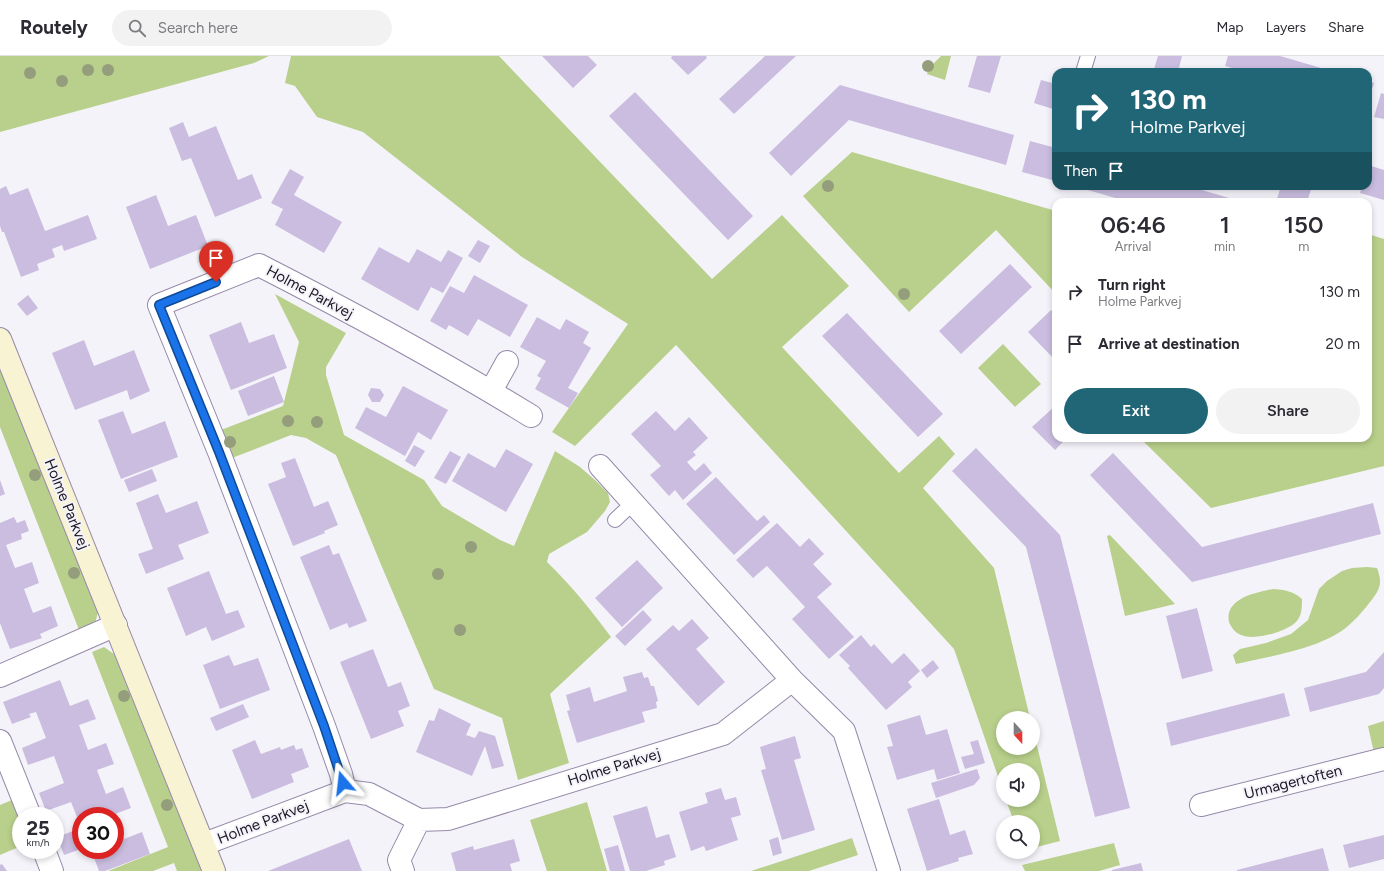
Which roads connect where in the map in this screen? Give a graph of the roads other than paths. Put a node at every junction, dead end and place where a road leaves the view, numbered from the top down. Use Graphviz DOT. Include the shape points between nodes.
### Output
graph roads {
  1 [pos="1088,56"];
  2 [pos="1084,68"];
  3 [pos="0,339"];
  4 [pos="507,362"];
  5 [pos="491,391"];
  6 [pos="531,416"];
  7 [pos="600,466"];
  8 [pos="633,503"];
  9 [pos="615,520"];
  10 [pos="116,625"];
  11 [pos="0,676"];
  12 [pos="792,680"];
  13 [pos="0,741"];
  14 [pos="1384,760"];
  15 [pos="345,791"];
  16 [pos="1201,805"];
  17 [pos="26,807"];
  18 [pos="419,820"];
  19 [pos="204,844"];
  20 [pos="47,859"];
  21 [pos="52,871"];
  22 [pos="214,871"];
  23 [pos="403,871"];
  24 [pos="889,871"];
  1 -- 2 [label="lane"];
  3 -- 10 [label="street, Holme Parkvej"];
  4 -- 5 [label="street"];
  5 -- 6 [label="street, Holme Parkvej"];
  5 -- 15 [label="street, Holme Parkvej" via="259,265 159,305 219,452 324,726"];
  7 -- 8 [label="street"];
  8 -- 9 [label="lane"];
  8 -- 12 [label="street"];
  10 -- 11 [label="street"];
  10 -- 19 [label="street, Holme Parkvej"];
  12 -- 18 [label="street, Holme Parkvej" via="723,734 448,819"];
  12 -- 24 [label="street" via="844,731"];
  13 -- 17 [label="street"];
  14 -- 16 [label="street, Urmagertoften"];
  15 -- 18 [label="street, Holme Parkvej" via="369,794"];
  15 -- 19 [label="street, Holme Parkvej"];
  18 -- 23 [label="street" via="399,860"];
  19 -- 22 [label="street, Holme Parkvej"];
  20 -- 21 [label="street"];
}
